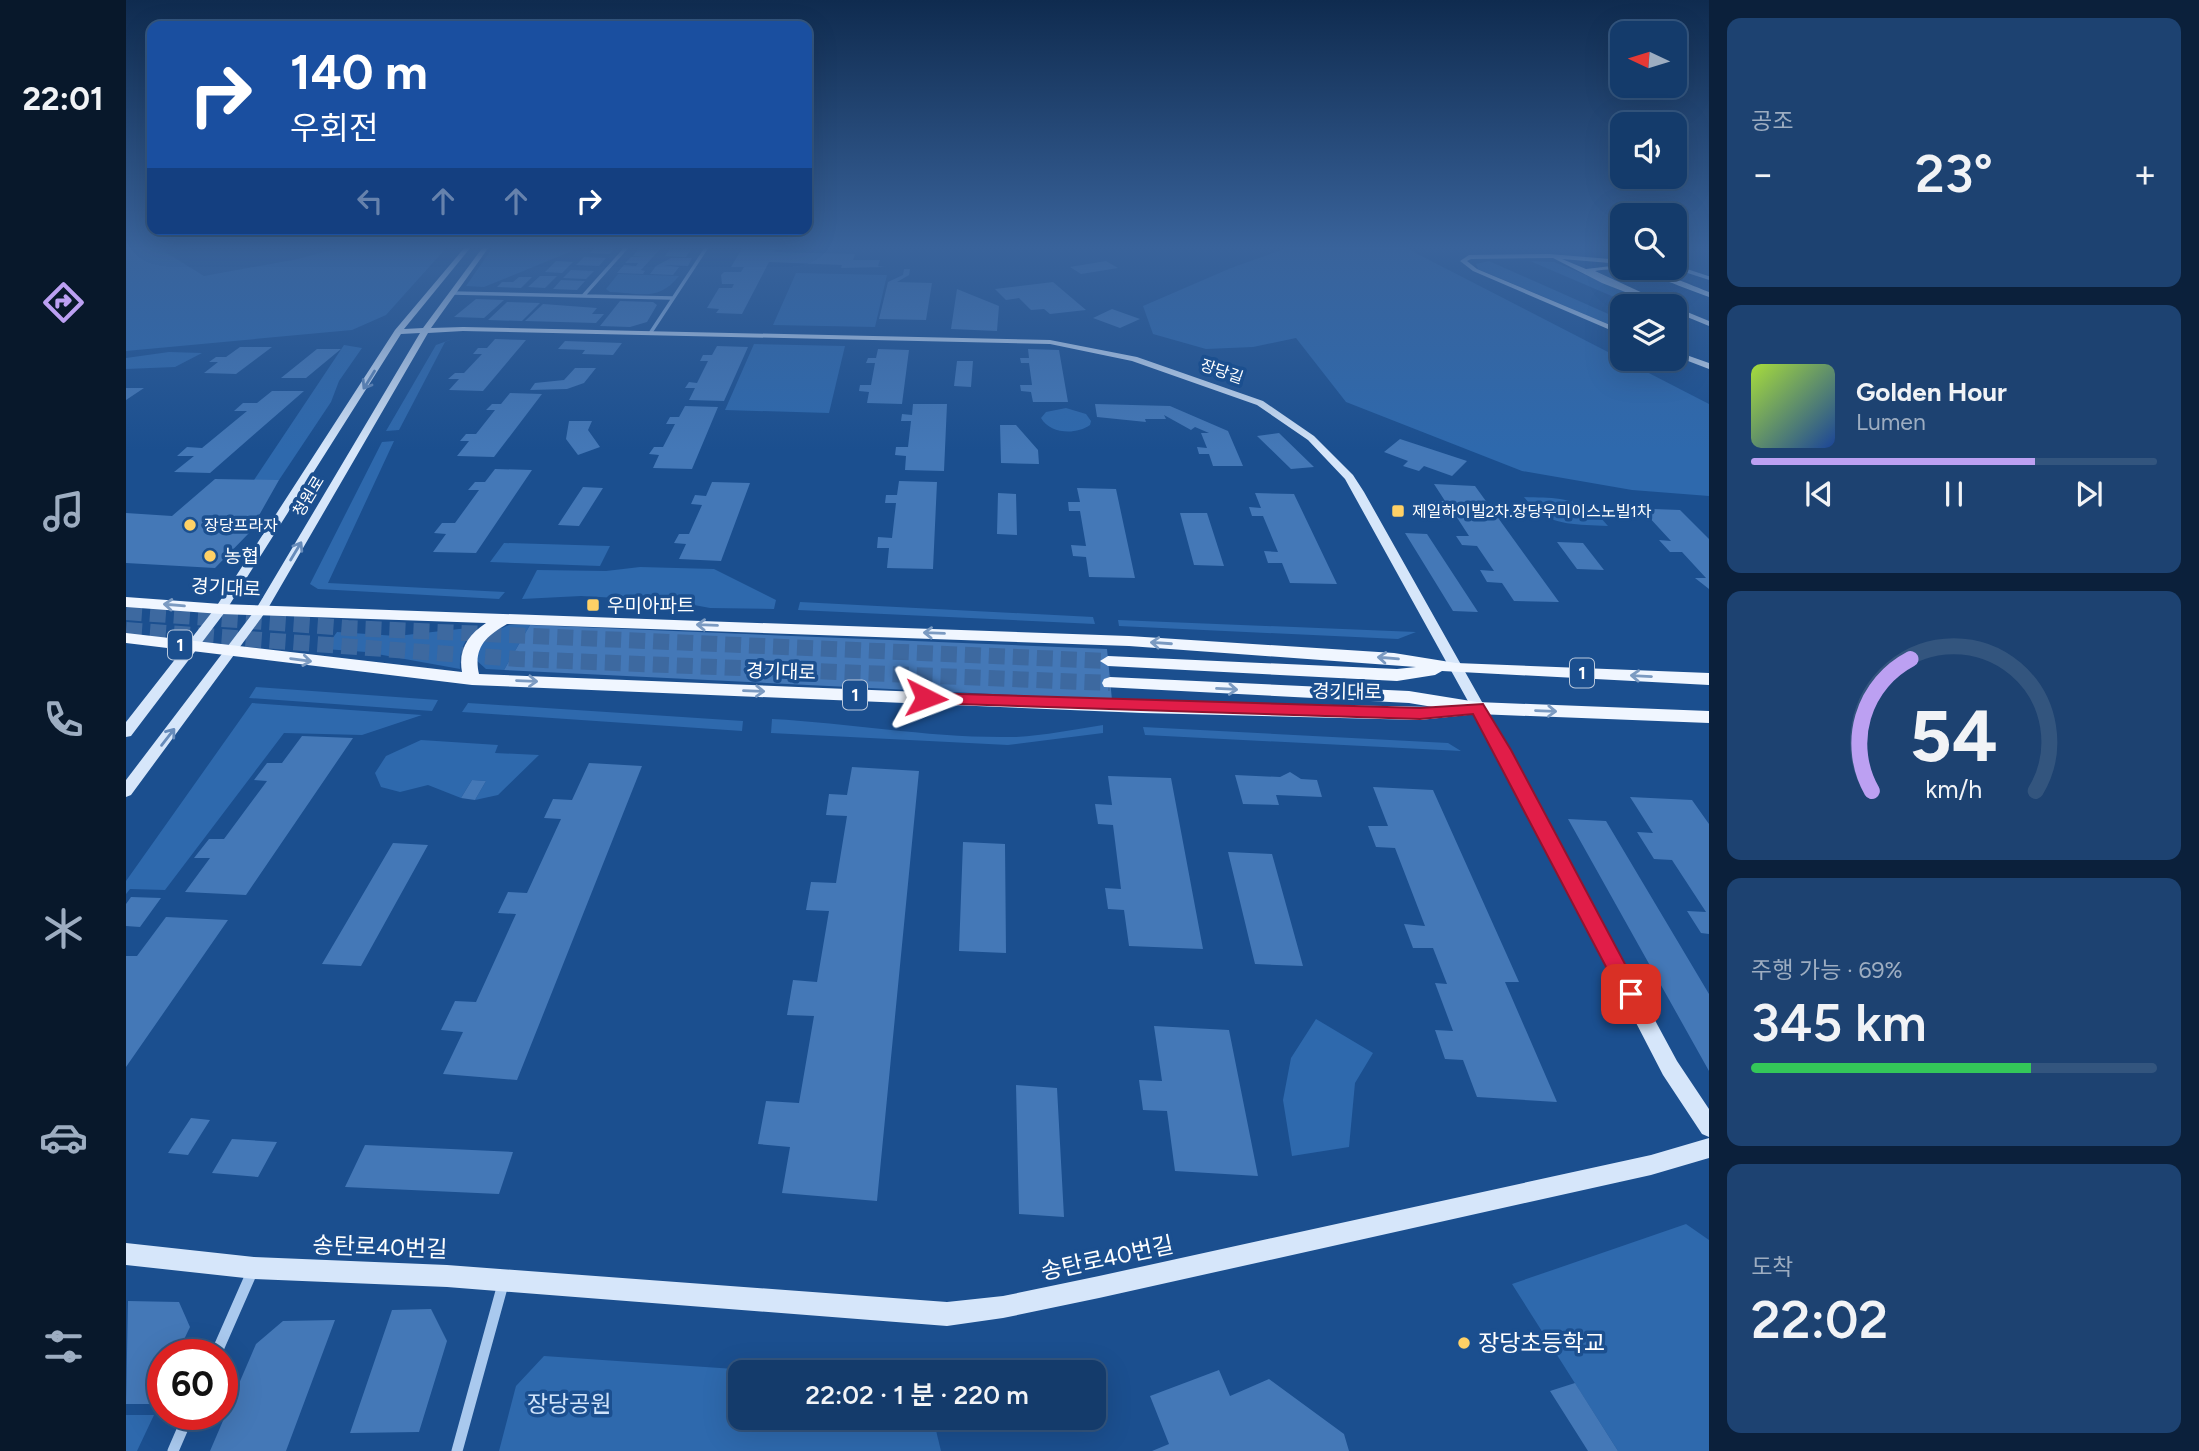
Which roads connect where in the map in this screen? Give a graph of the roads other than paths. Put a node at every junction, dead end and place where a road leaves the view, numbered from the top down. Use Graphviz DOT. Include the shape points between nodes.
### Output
graph roads {
  1 [pos="412,315"];
  2 [pos="437,315"];
  3 [pos="661,315"];
  4 [pos="1579,315"];
  5 [pos="1688,315"];
  6 [pos="1709,324"];
  7 [pos="1610,328"];
  8 [pos="425,331"];
  9 [pos="398,332"];
  10 [pos="650,332"];
  11 [pos="1687,358"];
  12 [pos="1709,366"];
  13 [pos="126,602"];
  14 [pos="221,609"];
  15 [pos="261,610"];
  16 [pos="507,617"];
  17 [pos="126,638"];
  18 [pos="194,647"];
  19 [pos="233,651"];
  20 [pos="1108,660"];
  21 [pos="1456,668"];
  22 [pos="472,679"];
  23 [pos="1709,679"];
  24 [pos="1110,683"];
  25 [pos="1477,708"];
  26 [pos="1709,717"];
  27 [pos="126,732"];
  28 [pos="126,791"];
  29 [pos="1709,1127"];
  30 [pos="1709,1148"];
  31 [pos="126,1254"];
  32 [pos="254,1268"];
  33 [pos="504,1280"];
  34 [pos="223,1339"];
  35 [pos="183,1430"];
  36 [pos="173,1451"];
  37 [pos="457,1451"];
  1 -- 9 [label="street, 청원로"];
  2 -- 8 [label="street, 청원로"];
  3 -- 10 [label="street"];
  4 -- 7 [label="street"];
  5 -- 6 [label="street"];
  8 -- 9 [label="street, 장당길"];
  8 -- 10 [label="street, 장당길"];
  15 -- 8 [label="street, 청원로, one-way"];
  9 -- 14 [label="street, 청원로, one-way"];
  10 -- 21 [label="street, 장당길" via="1051,342 1134,359 1261,403 1311,438 1349,477"];
  11 -- 12 [label="street"];
  14 -- 13 [label="main road, 경기대로, one-way"];
  14 -- 15 [label="main road, 경기대로"];
  14 -- 18 [label="street, 청원로"];
  15 -- 16 [label="main road, 경기대로"];
  15 -- 19 [label="street, 청원로"];
  21 -- 16 [label="main road, 경기대로, one-way" via="1394,658 1129,641"];
  16 -- 22 [label="main road" via="486,629 470,646 467,663"];
  17 -- 18 [label="main road, 경기대로 / 1"];
  18 -- 19 [label="main road, 경기대로 / 1"];
  18 -- 27 [label="street, 청원로"];
  19 -- 22 [label="main road, 경기대로 / 1, one-way"];
  28 -- 19 [label="street, 청원로, one-way"];
  20 -- 21 [label="main road, 경기대로 / 1" via="1397,675"];
  23 -- 21 [label="main road, 경기대로 / 1, one-way"];
  21 -- 25 [label="street, 장당길"];
  22 -- 25 [label="main road, 경기대로 / 1, one-way" via="1143,707 1420,714"];
  24 -- 25 [label="main road, 경기대로 / 1, one-way" via="1409,697"];
  25 -- 26 [label="main road, 경기대로 / 1, one-way"];
  25 -- 29 [label="street, 장당길" via="1670,1068"];
  30 -- 33 [label="street, 송탄로40번길" via="1651,1166 1100,1287 947,1314"];
  31 -- 32 [label="street, 송탄로40번길"];
  32 -- 33 [label="street, 송탄로40번길"];
  32 -- 34 [label="street"];
  33 -- 37 [label="street"];
  35 -- 36 [label="street"];
}
